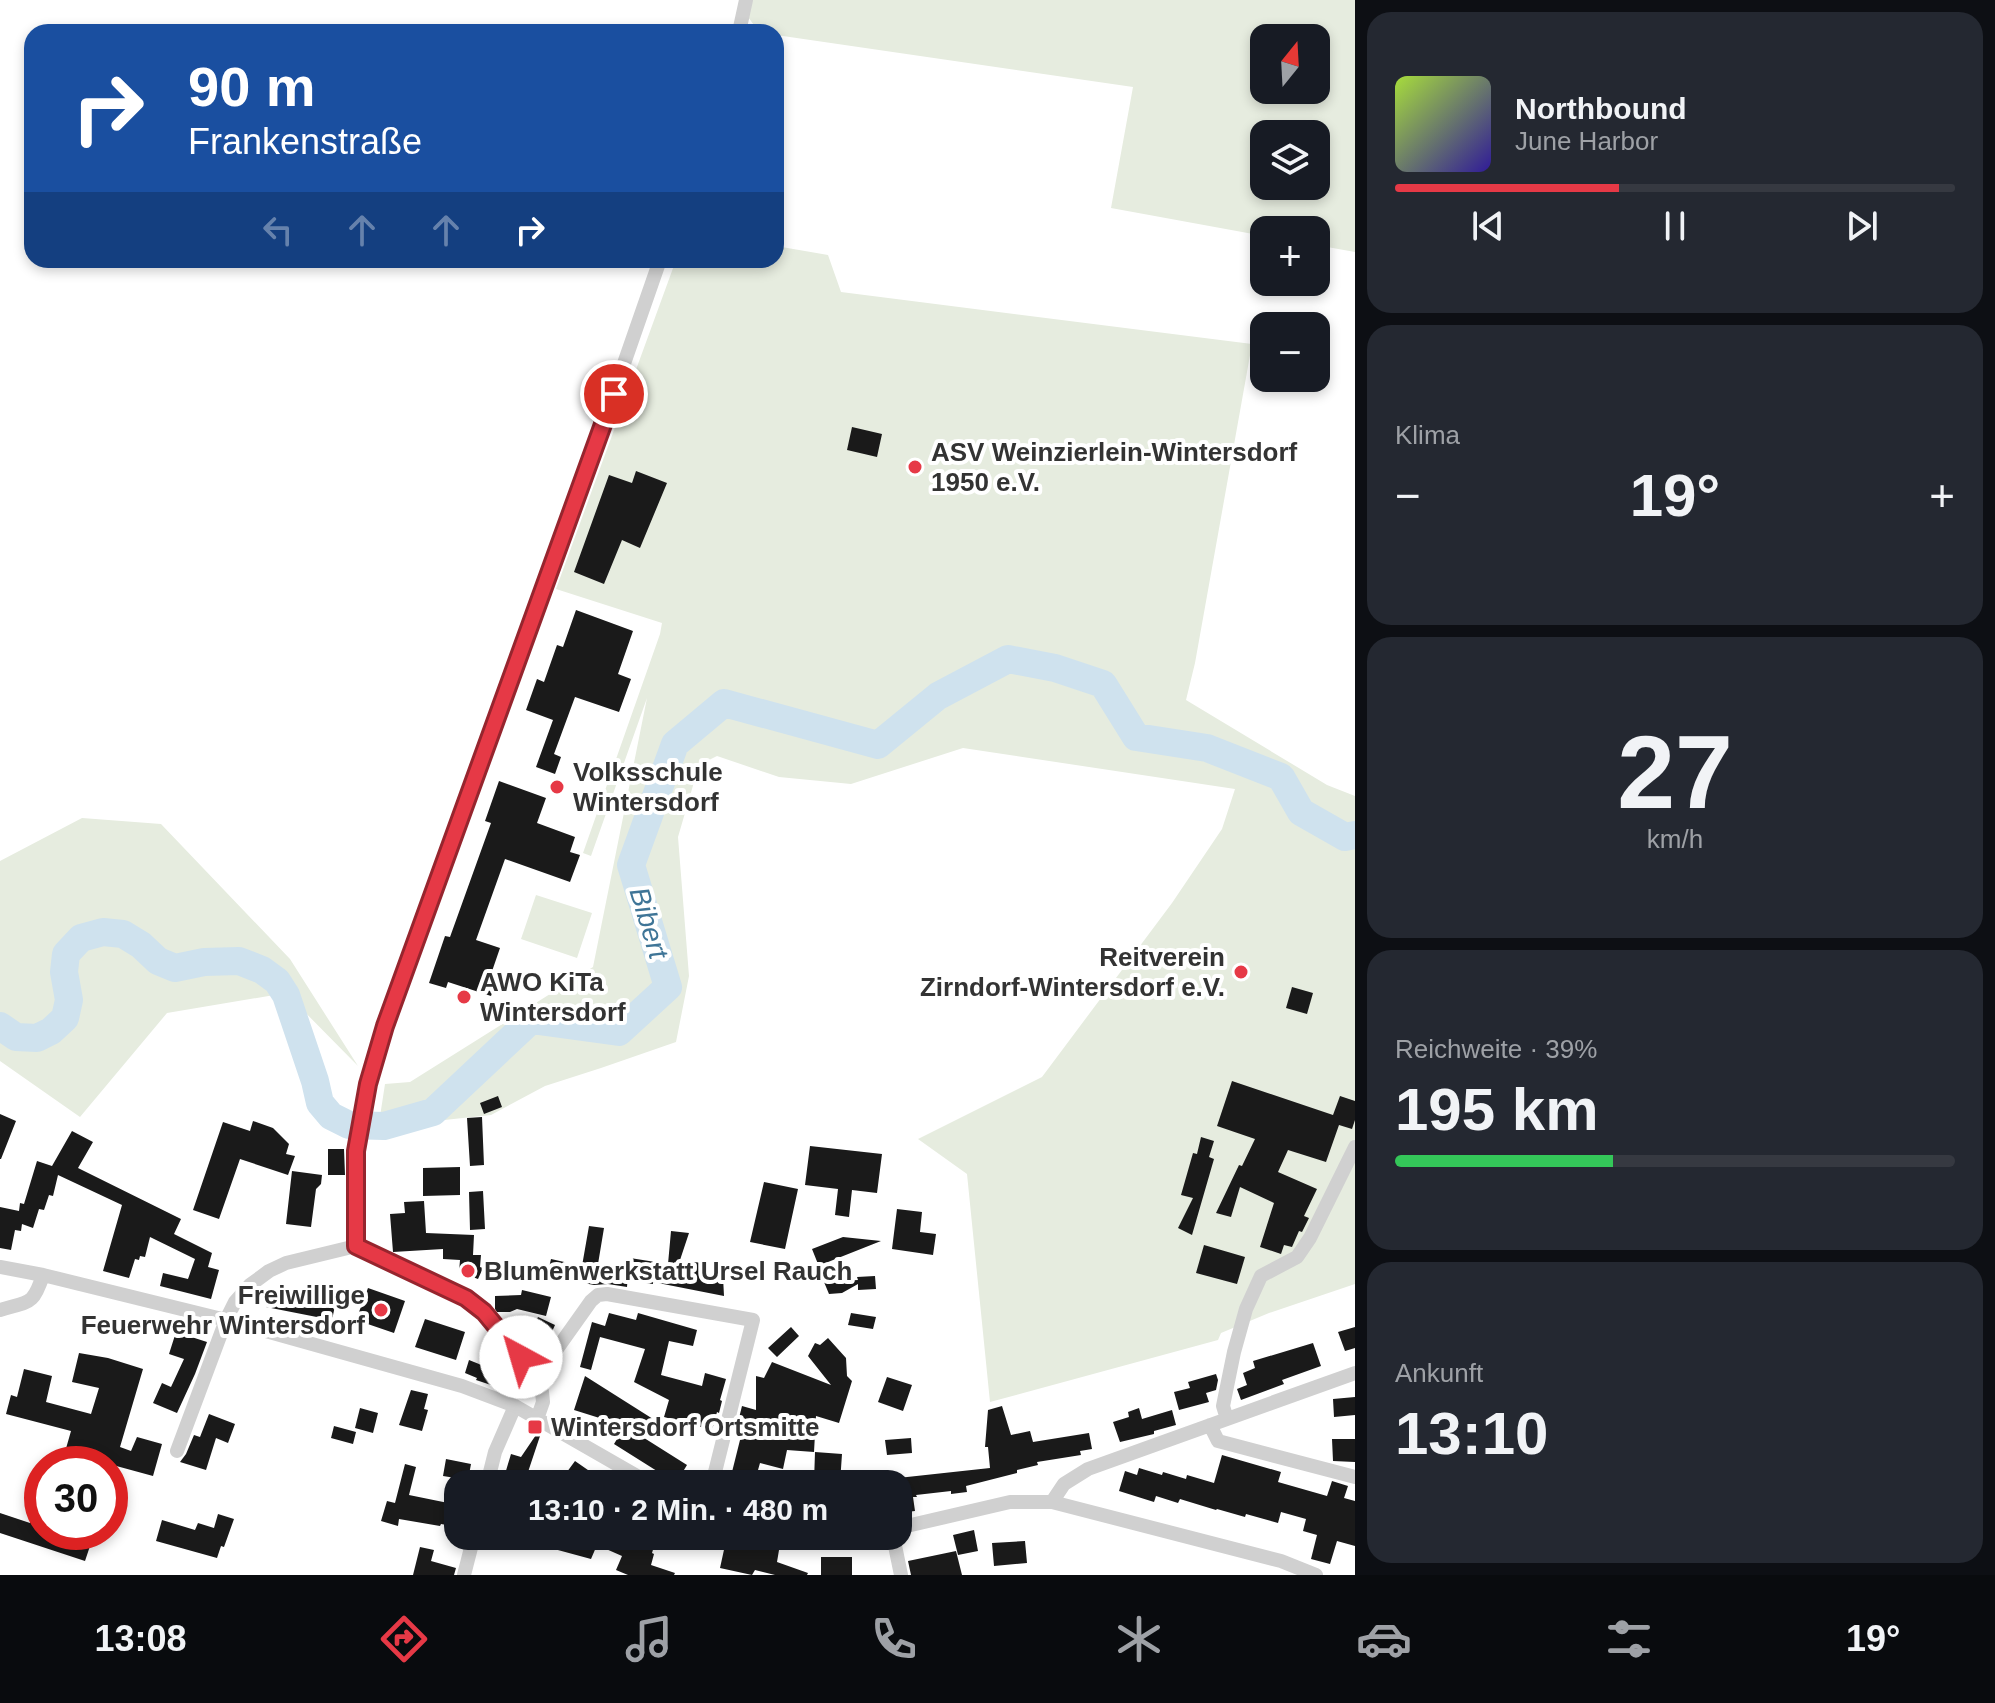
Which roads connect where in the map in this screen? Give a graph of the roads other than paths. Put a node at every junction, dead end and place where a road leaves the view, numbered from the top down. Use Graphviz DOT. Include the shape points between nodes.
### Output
graph roads {
  1 [pos="746,0"];
  2 [pos="741,24"];
  3 [pos="657,268"];
  4 [pos="1355,1147"];
  5 [pos="356,1246"];
  6 [pos="0,1267"];
  7 [pos="43,1275"];
  8 [pos="0,1310"];
  9 [pos="226,1320"];
  10 [pos="1355,1373"];
  11 [pos="537,1377"];
  12 [pos="515,1406"];
  13 [pos="537,1419"];
  14 [pos="1227,1419"];
  15 [pos="1210,1425"];
  16 [pos="177,1451"];
  17 [pos="490,1470"];
  18 [pos="626,1470"];
  19 [pos="716,1470"];
  20 [pos="1355,1477"];
  21 [pos="1052,1502"];
  22 [pos="912,1525"];
  23 [pos="470,1550"];
  24 [pos="896,1550"];
  25 [pos="464,1575"];
  26 [pos="901,1575"];
  27 [pos="1316,1575"];
  1 -- 2 [label="street"];
  3 -- 5 [label="street" via="385,1026 356,1151"];
  4 -- 14 [label="street" via="1297,1257 1261,1276 1234,1352 1223,1406"];
  5 -- 9 [label="street" via="269,1271 235,1302"];
  5 -- 11 [label="street" via="466,1298 484,1312"];
  6 -- 7 [label="street"];
  7 -- 8 [label="street" via="33,1299"];
  7 -- 9 [label="street"];
  9 -- 12 [label="street" via="462,1386"];
  9 -- 16 [label="street"];
  10 -- 14 [label="street"];
  11 -- 13 [label="street" via="543,1402"];
  11 -- 19 [label="street" via="598,1295 753,1320"];
  12 -- 13 [label="street"];
  12 -- 17 [label="street"];
  13 -- 18 [label="street"];
  14 -- 15 [label="street"];
  15 -- 20 [label="street" via="1218,1441"];
  15 -- 21 [label="street" via="1088,1469 1064,1484"];
  21 -- 22 [label="street" via="1010,1502"];
  21 -- 27 [label="street" via="1281,1561"];
  23 -- 25 [label="street"];
  24 -- 26 [label="street"];
}
